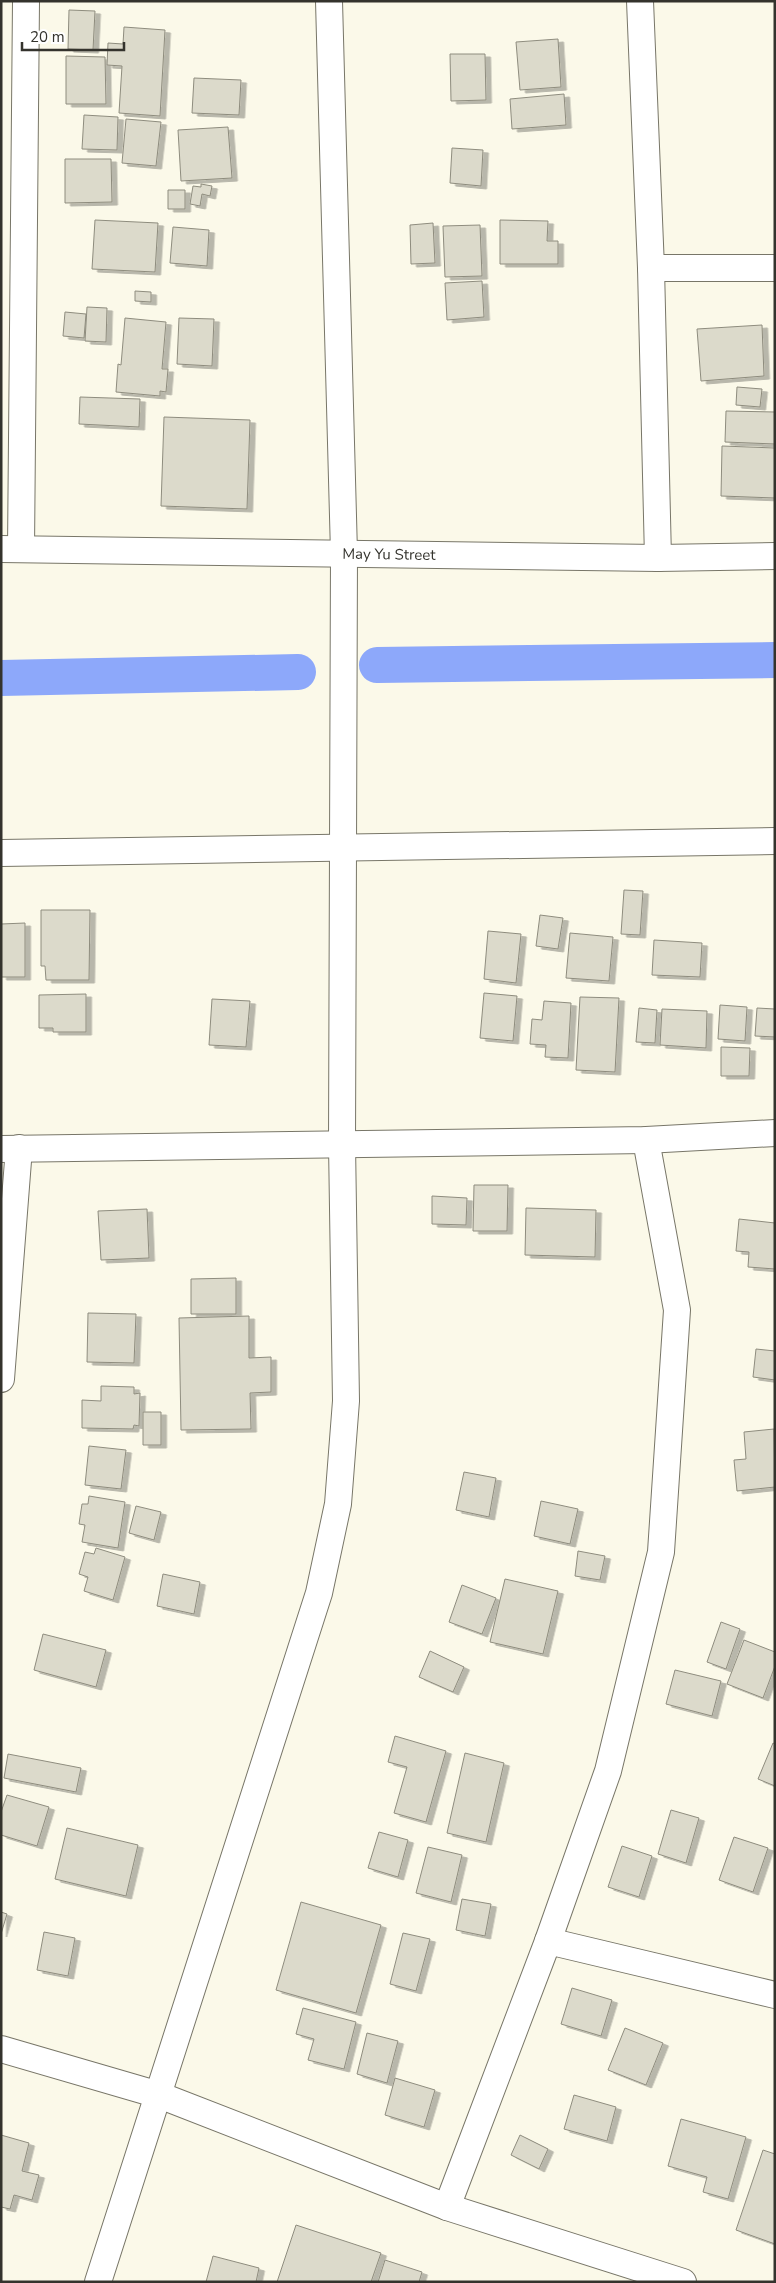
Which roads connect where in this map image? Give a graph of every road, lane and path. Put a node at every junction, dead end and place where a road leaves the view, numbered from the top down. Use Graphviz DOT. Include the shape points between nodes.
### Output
graph roads {
  1 [pos="26,1"];
  2 [pos="329,1"];
  3 [pos="640,1"];
  4 [pos="651,268"];
  5 [pos="775,268"];
  6 [pos="11,549"];
  7 [pos="344,553"];
  8 [pos="775,556"];
  9 [pos="658,558"];
  10 [pos="775,841"];
  11 [pos="344,849"];
  12 [pos="1,853"];
  13 [pos="775,1132"];
  14 [pos="646,1140"];
  15 [pos="342,1144"];
  16 [pos="10,1149"];
  17 [pos="1,1378"];
  18 [pos="548,1941"];
  19 [pos="775,1995"];
  20 [pos="1,2049"];
  21 [pos="159,2094"];
  22 [pos="447,2207"];
  23 [pos="98,2282"];
  24 [pos="683,2282"];
  1 -- 6 [label="street"];
  2 -- 7 [label="street"];
  3 -- 4 [label="street"];
  4 -- 5 [label="street"];
  4 -- 9 [label="street"];
  6 -- 7 [label="street, May Yu Street"];
  7 -- 9 [label="street, May Yu Street"];
  7 -- 11 [label="street"];
  8 -- 9 [label="street, May Yu Street"];
  10 -- 11 [label="street"];
  11 -- 12 [label="street"];
  11 -- 15 [label="street"];
  13 -- 14 [label="street"];
  14 -- 15 [label="street"];
  14 -- 18 [label="street" via="677,1310 661,1552 608,1771"];
  15 -- 16 [label="street"];
  15 -- 21 [label="street" via="346,1401 338,1504 319,1593"];
  16 -- 17 [label="street"];
  18 -- 19 [label="street"];
  18 -- 22 [label="street"];
  20 -- 21 [label="street"];
  21 -- 22 [label="street"];
  21 -- 23 [label="street"];
  22 -- 24 [label="street"];
}
